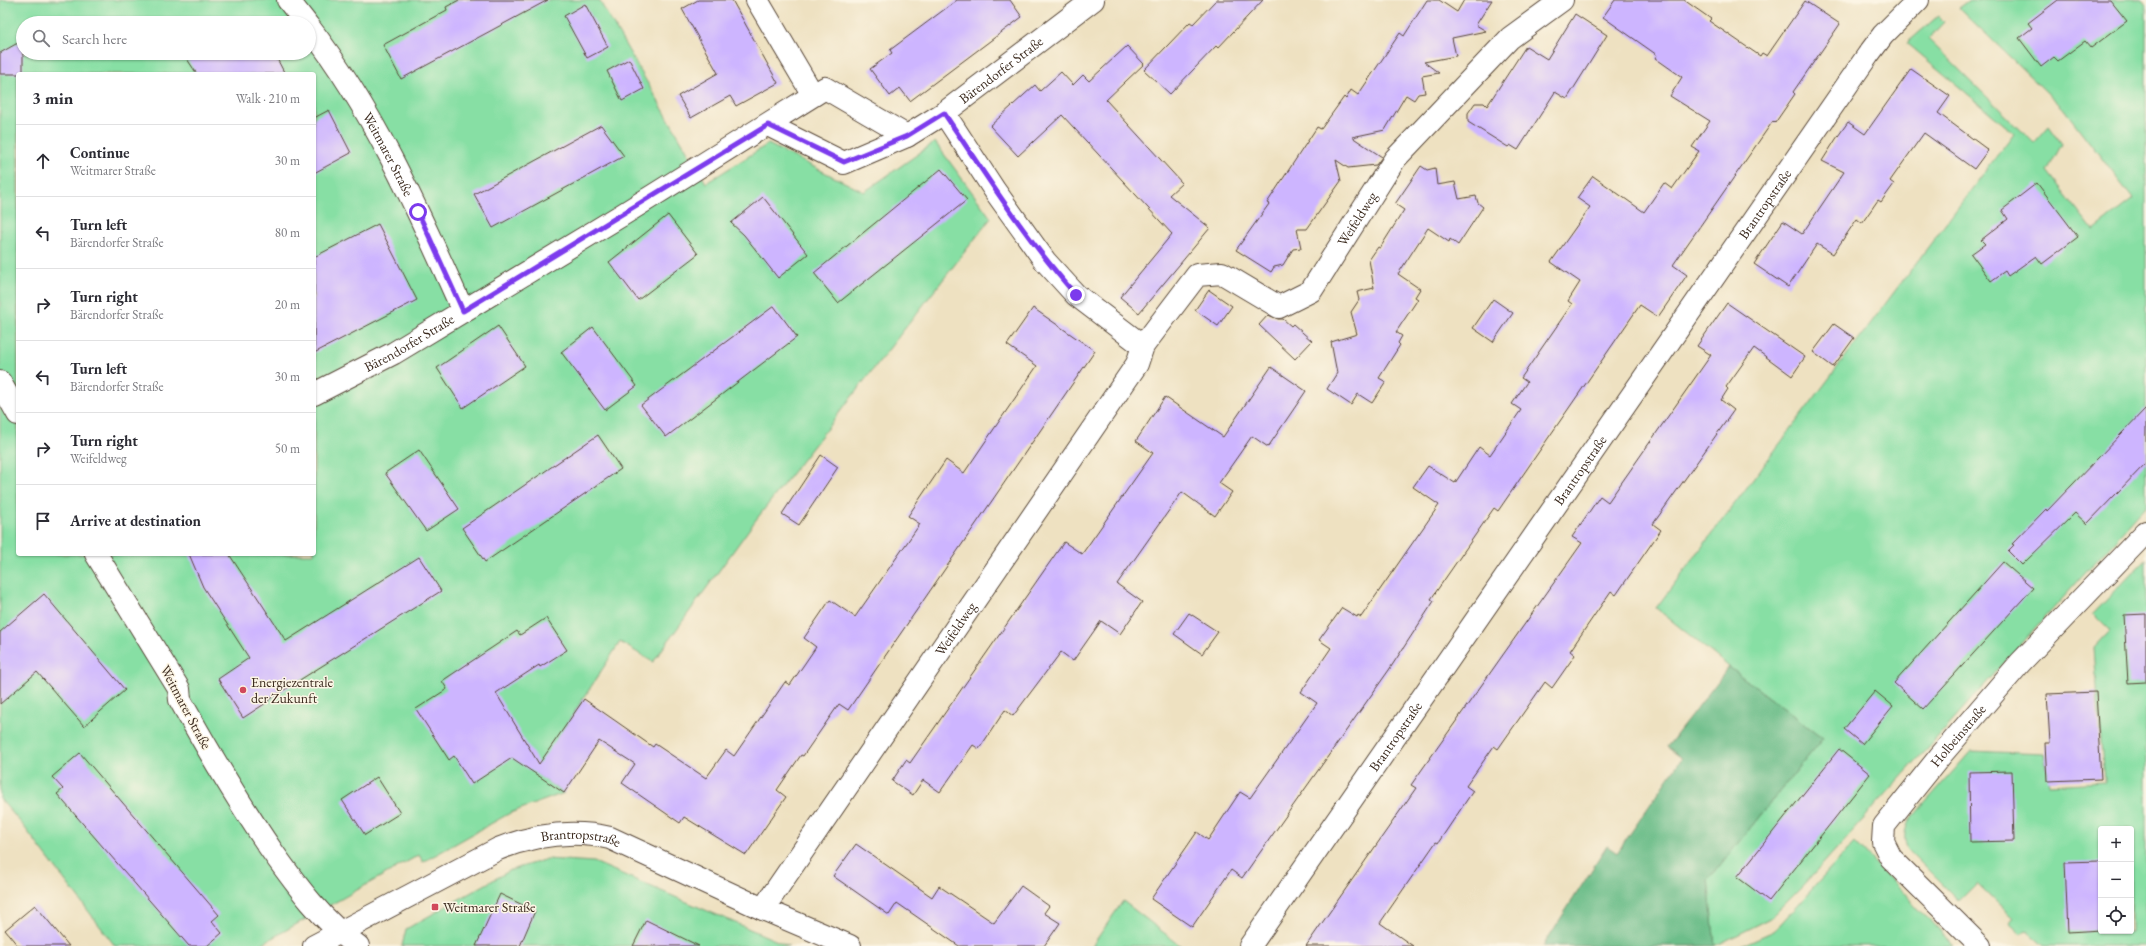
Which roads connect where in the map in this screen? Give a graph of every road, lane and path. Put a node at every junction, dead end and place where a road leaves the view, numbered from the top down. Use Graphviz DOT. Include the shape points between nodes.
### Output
graph roads {
  1 [pos="288,0"];
  2 [pos="757,0"];
  3 [pos="1093,0"];
  4 [pos="1562,0"];
  5 [pos="1918,0"];
  6 [pos="301,16"];
  7 [pos="316,38"];
  8 [pos="813,95"];
  9 [pos="944,113"];
  10 [pos="768,125"];
  11 [pos="907,136"];
  12 [pos="463,311"];
  13 [pos="1143,346"];
  14 [pos="0,382"];
  15 [pos="316,393"];
  16 [pos="16,410"];
  17 [pos="2146,532"];
  18 [pos="97,556"];
  19 [pos="763,909"];
  20 [pos="338,932"];
  21 [pos="314,946"];
  22 [pos="358,946"];
  23 [pos="850,946"];
  24 [pos="1250,946"];
  25 [pos="1980,946"];
  1 -- 6 [label="street"];
  2 -- 8 [label="street"];
  3 -- 9 [label="street, Bärendorfer Straße"];
  4 -- 13 [label="street, Weifeldweg" via="1510,38 1395,159 1311,291 1279,307 1222,273 1197,275"];
  5 -- 24 [label="street, Brantropstraße" via="1883,35 1868,55"];
  7 -- 12 [label="street, Weitmarer Straße" via="368,116 418,212"];
  8 -- 10 [label="street, Bärendorfer Straße"];
  8 -- 11 [label="street, Bärendorfer Straße" via="825,88"];
  9 -- 11 [label="street, Bärendorfer Straße"];
  9 -- 13 [label="street" via="995,191 1045,260 1076,295"];
  10 -- 11 [label="street, Bärendorfer Straße" via="844,162"];
  10 -- 12 [label="street, Bärendorfer Straße"];
  12 -- 15 [label="street, Bärendorfer Straße" via="394,353"];
  13 -- 19 [label="street, Weifeldweg" via="1137,364"];
  14 -- 16 [label="street"];
  17 -- 25 [label="street, Holbeinstraße" via="2020,663 1884,826 1882,842 1891,858"];
  18 -- 20 [label="street, Weitmarer Straße" via="179,689 180,700 248,816 297,885"];
  19 -- 20 [label="street, Brantropstraße" via="610,838 565,833 521,840 498,849"];
  19 -- 23 [label="street, Brantropstraße"];
  20 -- 21 [label="street, Brantropstraße"];
  20 -- 22 [label="street, Weitmarer Straße"];
}
